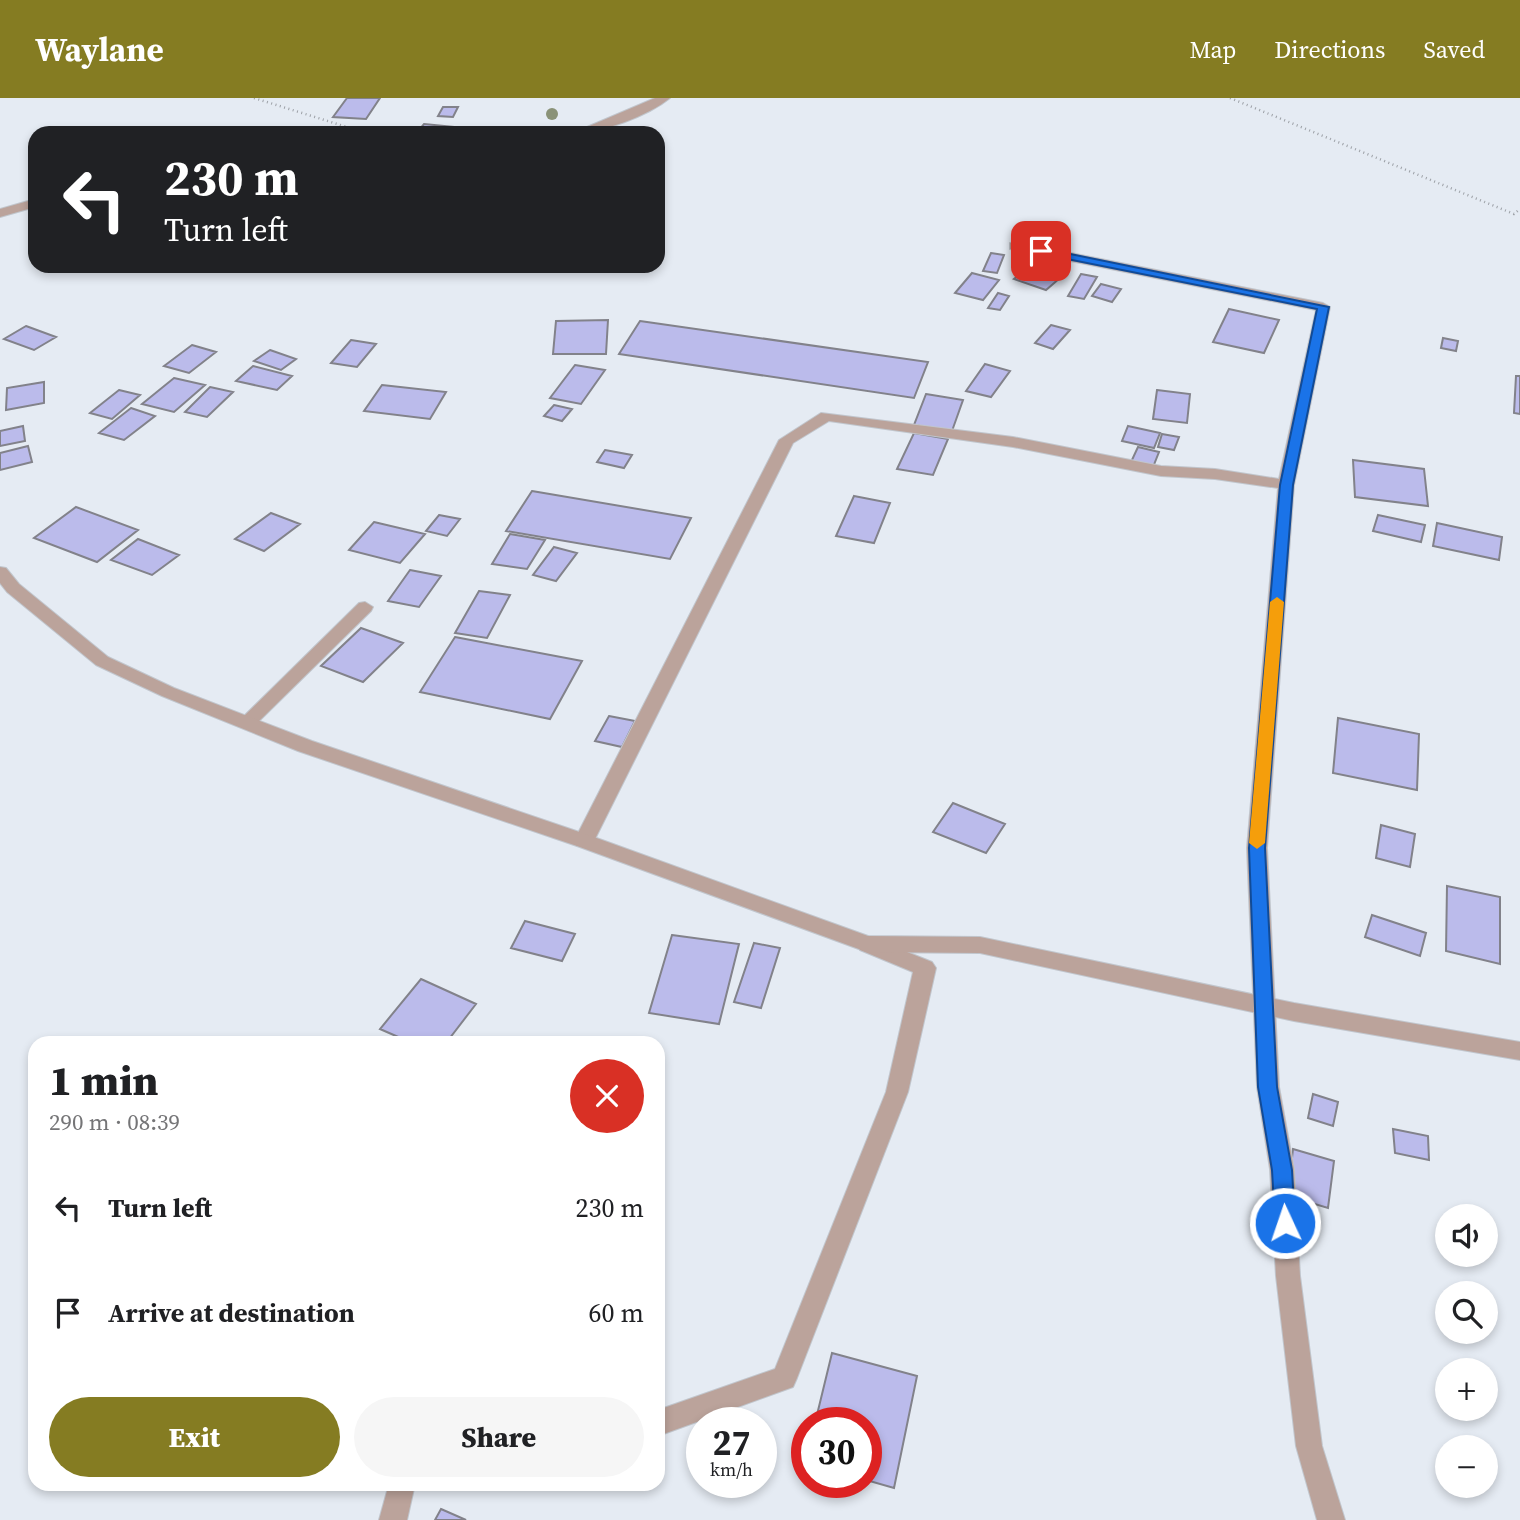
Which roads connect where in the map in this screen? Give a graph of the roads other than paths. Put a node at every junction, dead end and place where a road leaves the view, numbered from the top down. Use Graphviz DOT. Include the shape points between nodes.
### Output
graph roads {
  1 [pos="664,98"];
  2 [pos="602,126"];
  3 [pos="28,205"];
  4 [pos="0,213"];
  5 [pos="1015,246"];
  6 [pos="1286,485"];
  7 [pos="0,572"];
  8 [pos="365,607"];
  9 [pos="247,722"];
  10 [pos="584,841"];
  11 [pos="867,944"];
  12 [pos="1266,1006"];
  13 [pos="1520,1051"];
  14 [pos="665,1420"];
  15 [pos="400,1491"];
  16 [pos="393,1520"];
  17 [pos="1331,1520"];
  1 -- 2 [label="street"];
  3 -- 4 [label="street"];
  5 -- 6 [label="street" via="1323,307"];
  6 -- 10 [label="street" via="1161,471 1013,442 826,416 787,440"];
  6 -- 12 [label="street" via="1257,848"];
  7 -- 9 [label="street" via="13,588 102,661"];
  8 -- 9 [label="street"];
  9 -- 10 [label="street"];
  10 -- 11 [label="street"];
  11 -- 12 [label="street" via="981,945"];
  11 -- 14 [label="street" via="925,968 897,1092 784,1378"];
  12 -- 13 [label="street"];
  12 -- 17 [label="street" via="1268,1087 1282,1170 1288,1276 1309,1446"];
  15 -- 16 [label="street"];
}
